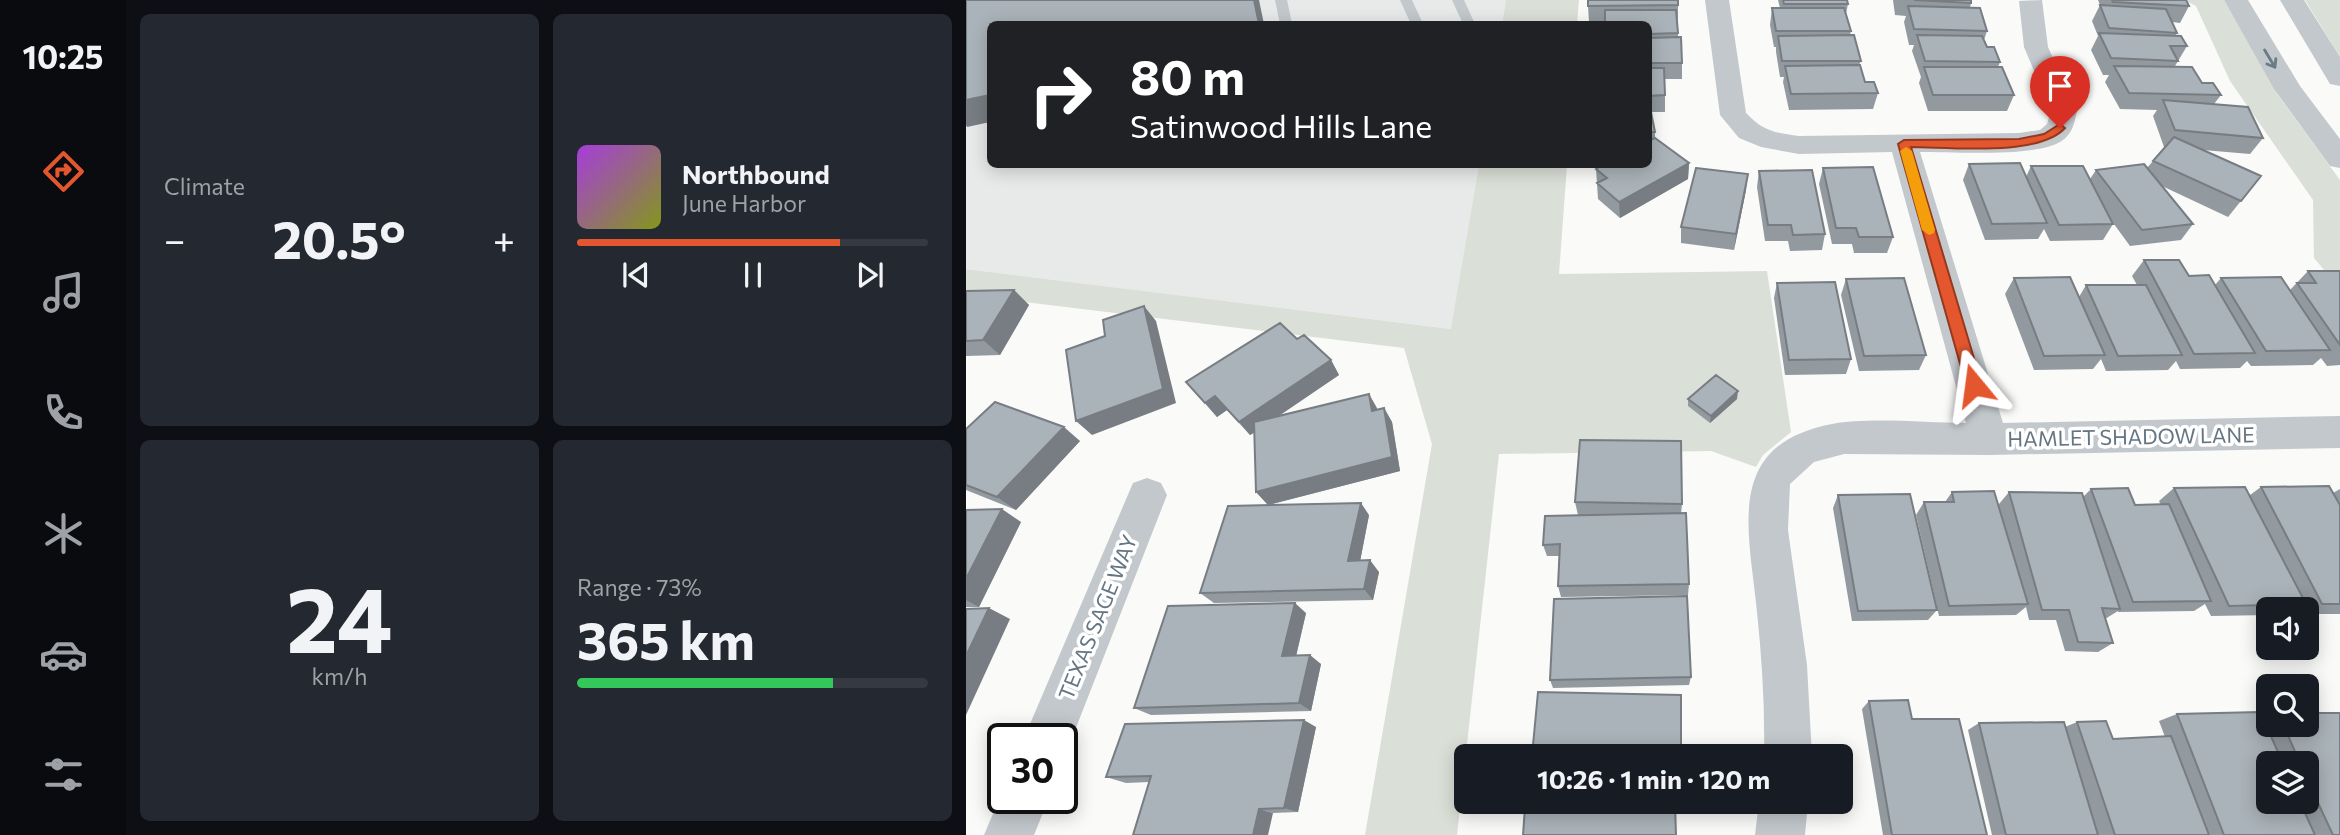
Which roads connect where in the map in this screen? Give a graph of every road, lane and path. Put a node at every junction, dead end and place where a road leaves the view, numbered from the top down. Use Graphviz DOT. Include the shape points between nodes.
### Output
graph roads {
  1 [pos="1281,0"];
  2 [pos="1406,0"];
  3 [pos="1458,0"];
  4 [pos="1717,0"];
  5 [pos="2236,0"];
  6 [pos="2292,0"];
  7 [pos="2031,1"];
  8 [pos="1285,21"];
  9 [pos="1416,21"];
  10 [pos="1468,21"];
  11 [pos="2340,78"];
  12 [pos="1904,144"];
  13 [pos="2340,159"];
  14 [pos="2340,432"];
  15 [pos="1989,439"];
  16 [pos="1147,495"];
  17 [pos="1054,723"];
  18 [pos="1787,744"];
  19 [pos="1018,814"];
  20 [pos="1783,814"];
  21 [pos="1009,835"];
  22 [pos="1780,835"];
  1 -- 8 [label="lane"];
  2 -- 9 [label="lane"];
  3 -- 10 [label="lane"];
  4 -- 12 [label="street" via="1731,107 1749,132 1799,145"];
  5 -- 13 [label="street, one-way" via="2288,89"];
  6 -- 11 [label="street"];
  7 -- 12 [label="street" via="2036,47 2064,111 2060,128 2048,137 2019,142"];
  12 -- 15 [label="street"];
  14 -- 15 [label="street, HAMLET SHADOW LANE"];
  15 -- 18 [label="street, HAMLET SHADOW LANE" via="1824,440 1791,456 1772,482 1767,510"];
  16 -- 17 [label="street, TEXAS SAGE WAY"];
  19 -- 21 [label="street"];
  20 -- 22 [label="street"];
}
